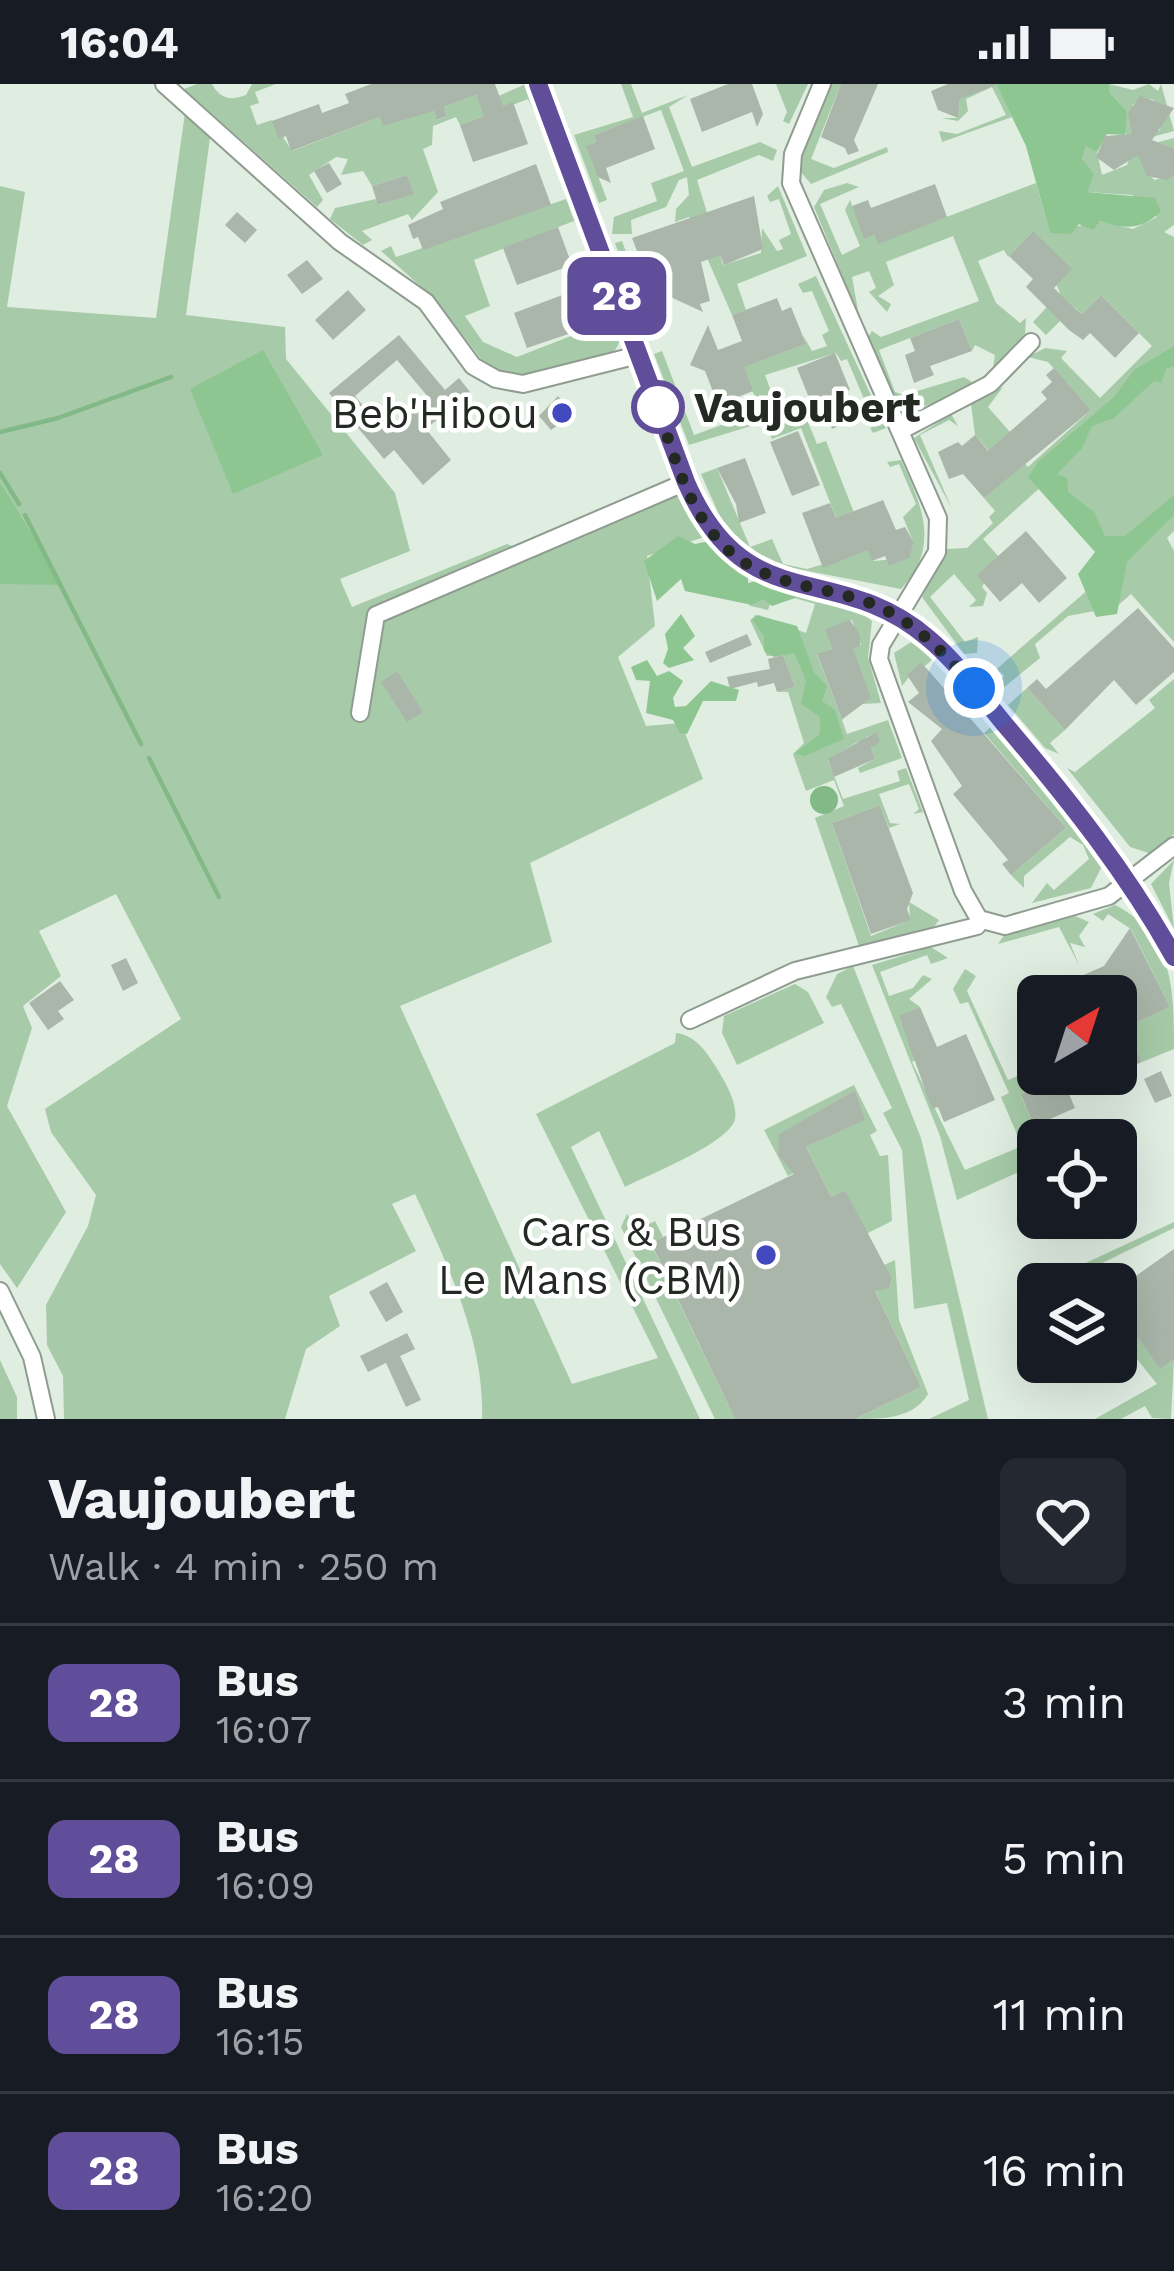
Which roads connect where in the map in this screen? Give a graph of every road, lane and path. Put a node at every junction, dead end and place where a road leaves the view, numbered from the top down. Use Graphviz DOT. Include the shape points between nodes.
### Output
graph roads {
  1 [pos="164,84"];
  2 [pos="538,84"];
  3 [pos="821,84"];
  4 [pos="1031,342"];
  5 [pos="638,356"];
  6 [pos="902,430"];
  7 [pos="686,482"];
  8 [pos="899,618"];
  9 [pos="360,712"];
  10 [pos="1174,846"];
  11 [pos="1130,882"];
  12 [pos="981,920"];
  13 [pos="1174,957"];
  14 [pos="690,1020"];
  15 [pos="0,1291"];
  16 [pos="46,1419"];
  1 -- 5 [label="street" via="340,242 426,302 473,365 496,379 523,384"];
  2 -- 5 [label="street"];
  3 -- 6 [label="street" via="793,154 794,198"];
  4 -- 6 [label="street" via="990,385"];
  5 -- 7 [label="street"];
  6 -- 8 [label="street" via="933,498 939,536"];
  7 -- 8 [label="street" via="704,522 744,564"];
  7 -- 9 [label="street" via="376,615"];
  8 -- 11 [label="street" via="946,655"];
  8 -- 12 [label="street" via="881,645 882,674"];
  10 -- 11 [label="street"];
  11 -- 12 [label="street" via="1109,896 1005,926"];
  11 -- 13 [label="street"];
  12 -- 14 [label="street" via="795,971"];
  15 -- 16 [label="street" via="38,1373"];
}
